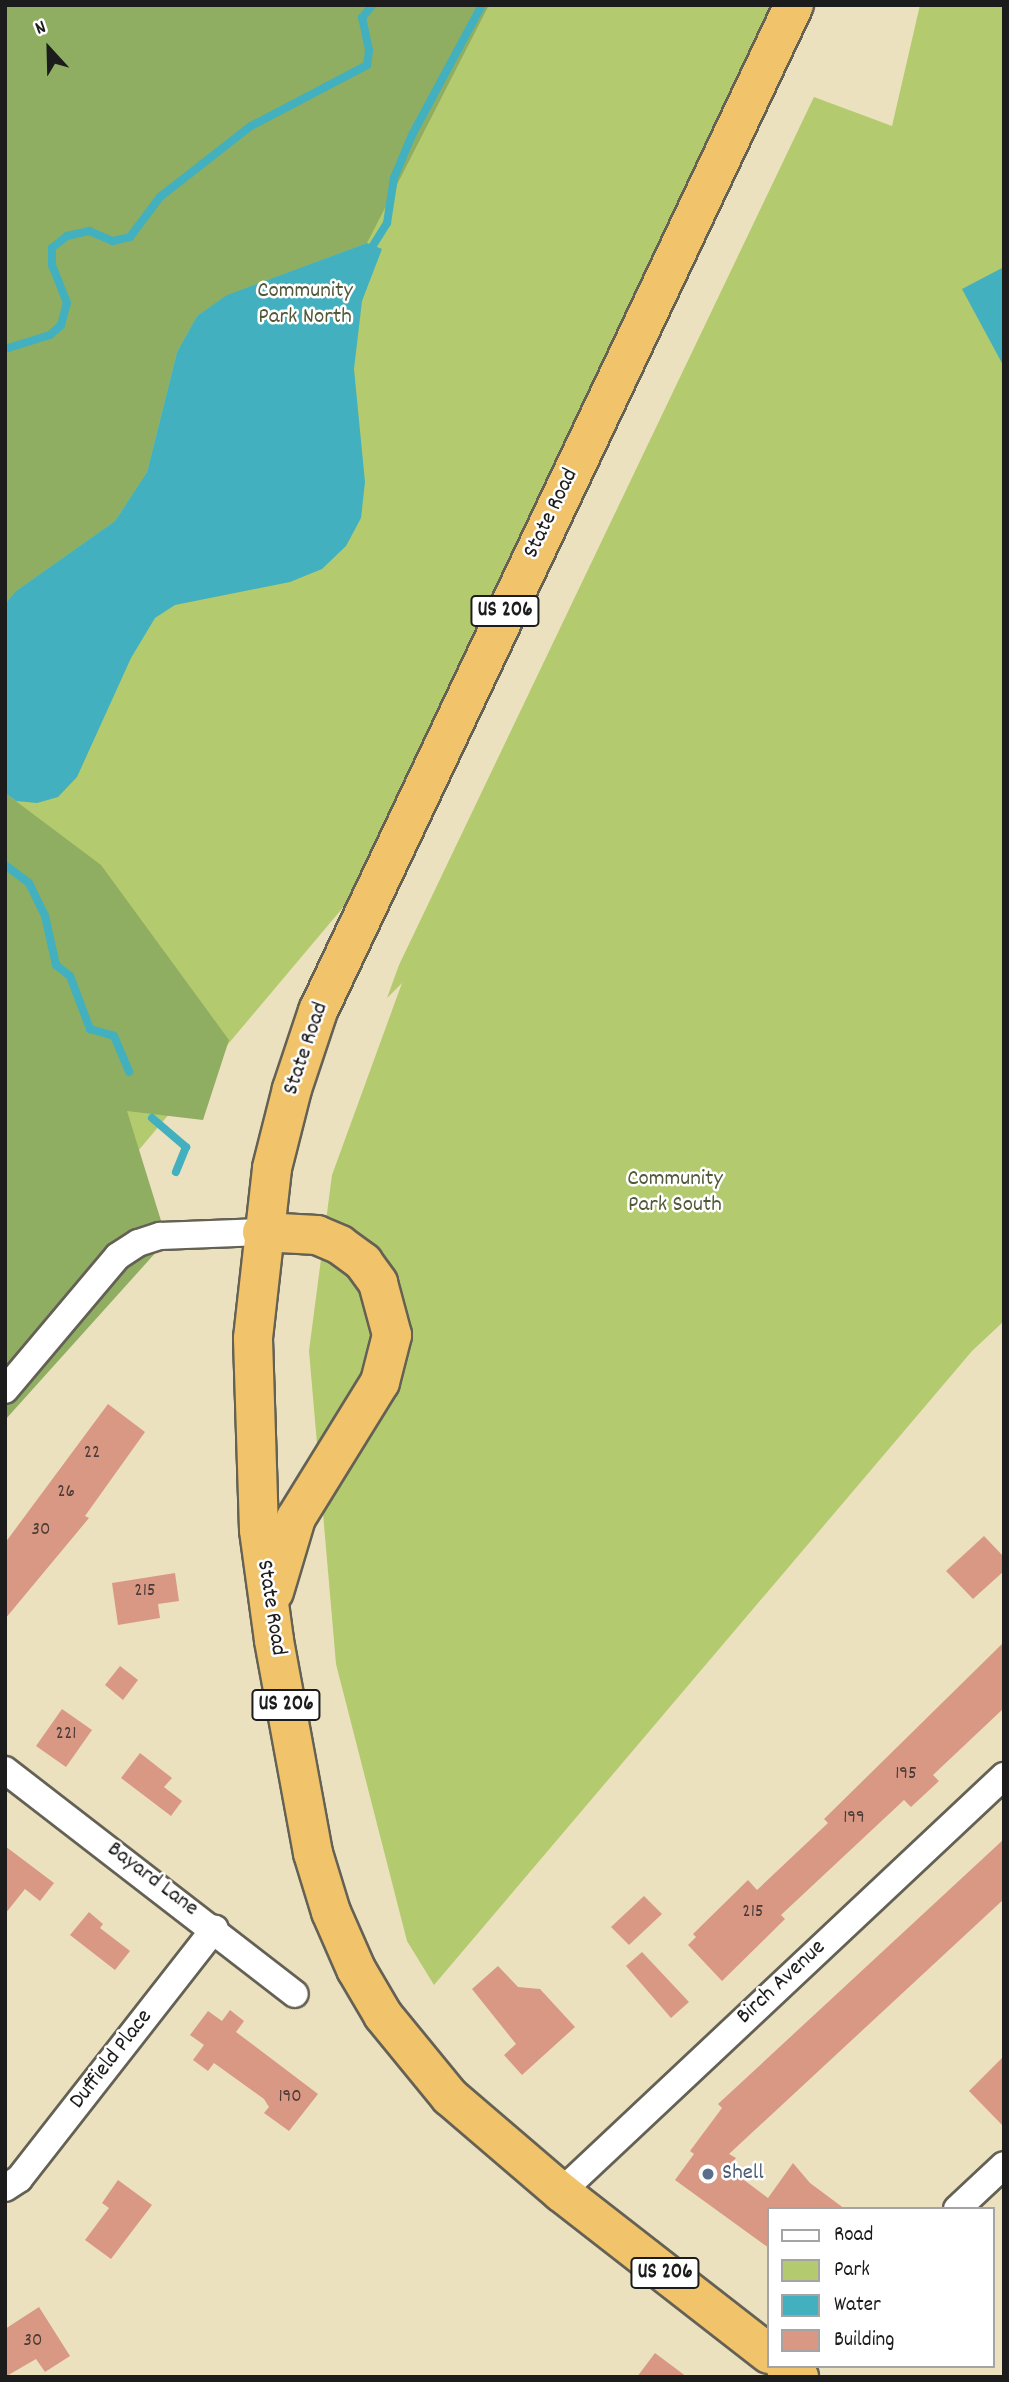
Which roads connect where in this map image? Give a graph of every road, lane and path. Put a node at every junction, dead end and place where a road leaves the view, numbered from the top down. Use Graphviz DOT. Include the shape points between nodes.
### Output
graph roads {
  1 [pos="794,5"];
  2 [pos="262,1232"];
  3 [pos="5,1390"];
  4 [pos="274,1640"];
  5 [pos="5,1770"];
  6 [pos="1004,1776"];
  7 [pos="215,1928"];
  8 [pos="295,1994"];
  9 [pos="1004,2165"];
  10 [pos="5,2188"];
  11 [pos="561,2192"];
  12 [pos="959,2207"];
  13 [pos="768,2353"];
  1 -- 2 [label="highway, State Road / US 206" via="318,1011 292,1089"];
  2 -- 3 [label="street" via="160,1236 138,1243 118,1256"];
  2 -- 4 [label="highway, State Road / US 206" via="253,1338 252,1434"];
  2 -- 4 [label="highway" via="317,1235 356,1256 379,1283 392,1335 380,1382 291,1530 274,1592"];
  4 -- 11 [label="highway, State Road / US 206" via="313,1853 331,1912 383,2015 441,2087"];
  5 -- 7 [label="street, Bayard Lane"];
  6 -- 11 [label="street, Birch Avenue"];
  7 -- 8 [label="street, Bayard Lane"];
  7 -- 10 [label="street, Duffield Place" via="19,2179"];
  9 -- 12 [label="street"];
  11 -- 13 [label="highway, US 206"];
}
